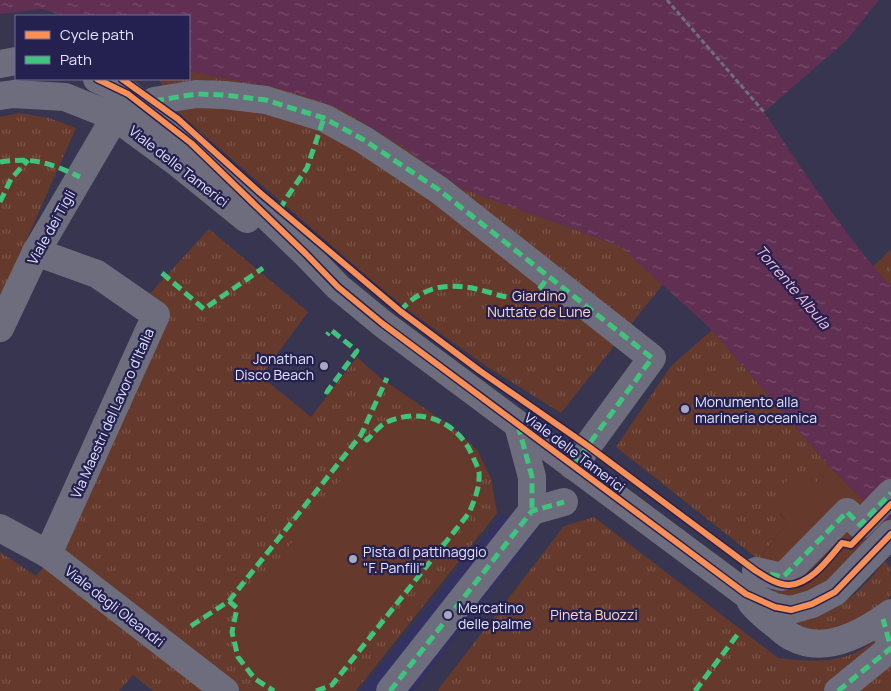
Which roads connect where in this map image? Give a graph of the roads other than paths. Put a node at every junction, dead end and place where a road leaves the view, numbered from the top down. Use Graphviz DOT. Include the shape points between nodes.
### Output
graph roads {
  1 [pos="15,61"];
  2 [pos="0,64"];
  3 [pos="100,80"];
  4 [pos="0,96"];
  5 [pos="154,101"];
  6 [pos="108,129"];
  7 [pos="36,252"];
  8 [pos="338,286"];
  9 [pos="0,328"];
  10 [pos="518,425"];
  11 [pos="573,466"];
  12 [pos="564,502"];
  13 [pos="882,502"];
  14 [pos="532,511"];
  15 [pos="0,528"];
  16 [pos="890,535"];
  17 [pos="48,554"];
  18 [pos="751,583"];
  19 [pos="887,616"];
  20 [pos="891,648"];
  21 [pos="225,691"];
  22 [pos="390,691"];
  23 [pos="838,691"];
  1 -- 2 [label="street"];
  3 -- 8 [label="street, Viale delle Tamerici" via="128,94 191,143"];
  4 -- 8 [label="street, Viale delle Tamerici" via="65,97 115,117 179,164 302,264"];
  5 -- 11 [label="street" via="196,94 225,95 266,100 324,118 364,140 439,190 652,358"];
  6 -- 7 [label="street, Viale dei Tigli"];
  7 -- 9 [label="street, Viale dei Tigli"];
  7 -- 17 [label="street, Via Maestri del Lavoro d'Italia" via="97,274 156,315"];
  8 -- 10 [label="street, Viale delle Tamerici" via="383,324"];
  10 -- 11 [label="street, Viale delle Tamerici"];
  10 -- 14 [label="street" via="532,477"];
  11 -- 18 [label="street, Viale delle Tamerici"];
  12 -- 14 [label="street"];
  13 -- 18 [label="street" via="860,524 847,512 782,577"];
  14 -- 22 [label="street"];
  15 -- 17 [label="street, Viale degli Oleandri"];
  16 -- 18 [label="street, Viale delle Tamerici" via="835,592 812,604 791,610 776,607"];
  17 -- 21 [label="street, Viale degli Oleandri"];
  18 -- 19 [label="street, Viale delle Tamerici" via="759,612 791,637 806,642 826,644 841,641"];
  19 -- 20 [label="street"];
  20 -- 23 [label="street"];
}
